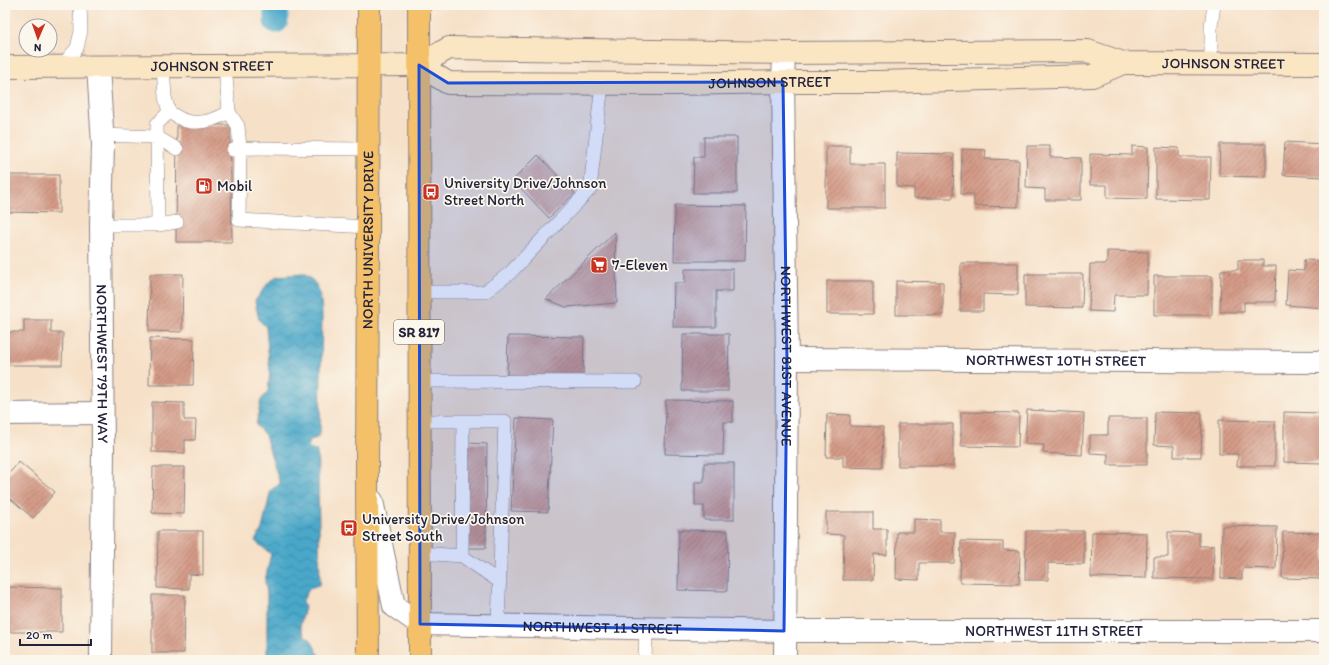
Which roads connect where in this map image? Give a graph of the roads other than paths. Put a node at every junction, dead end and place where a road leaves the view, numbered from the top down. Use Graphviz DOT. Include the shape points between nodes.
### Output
graph roads {
  1 [pos="80,5"];
  2 [pos="369,5"];
  3 [pos="419,5"];
  4 [pos="1214,5"];
  5 [pos="784,53"];
  6 [pos="1124,63"];
  7 [pos="1211,63"];
  8 [pos="1324,64"];
  9 [pos="368,65"];
  10 [pos="419,65"];
  11 [pos="225,66"];
  12 [pos="5,67"];
  13 [pos="98,67"];
  14 [pos="164,67"];
  15 [pos="60,68"];
  16 [pos="783,82"];
  17 [pos="602,84"];
  18 [pos="169,112"];
  19 [pos="229,112"];
  20 [pos="102,135"];
  21 [pos="157,137"];
  22 [pos="177,149"];
  23 [pos="235,149"];
  24 [pos="368,150"];
  25 [pos="177,222"];
  26 [pos="102,225"];
  27 [pos="158,225"];
  28 [pos="368,227"];
  29 [pos="419,292"];
  30 [pos="787,359"];
  31 [pos="1324,362"];
  32 [pos="420,381"];
  33 [pos="635,382"];
  34 [pos="102,413"];
  35 [pos="5,414"];
  36 [pos="420,420"];
  37 [pos="463,421"];
  38 [pos="367,475"];
  39 [pos="420,553"];
  40 [pos="462,556"];
  41 [pos="500,582"];
  42 [pos="420,624"];
  43 [pos="498,626"];
  44 [pos="646,628"];
  45 [pos="784,631"];
  46 [pos="1324,631"];
  47 [pos="101,660"];
  48 [pos="368,660"];
  49 [pos="420,660"];
  50 [pos="645,660"];
  51 [pos="785,660"];
  1 -- 15 [label="lane" via="81,31 77,48"];
  2 -- 9 [label="main road, NORTH UNIVERSITY DRIVE"];
  3 -- 10 [label="main road, SR 817"];
  4 -- 7 [label="lane"];
  5 -- 6 [label="street, JOHNSON STREET" via="1088,51"];
  5 -- 10 [label="street, JOHNSON STREET" via="449,48"];
  5 -- 16 [label="street, NORTHWEST 81ST AVENUE"];
  6 -- 7 [label="street, JOHNSON STREET"];
  6 -- 16 [label="street, JOHNSON STREET" via="1092,76"];
  7 -- 8 [label="street, JOHNSON STREET"];
  9 -- 10 [label="street, JOHNSON STREET"];
  9 -- 11 [label="street, JOHNSON STREET"];
  9 -- 24 [label="main road, NORTH UNIVERSITY DRIVE"];
  10 -- 17 [label="street, JOHNSON STREET" via="448,84"];
  10 -- 29 [label="main road, SR 817"];
  11 -- 14 [label="street, JOHNSON STREET"];
  11 -- 19 [label="lane"];
  12 -- 15 [label="street, JOHNSON STREET"];
  13 -- 14 [label="street, JOHNSON STREET"];
  13 -- 15 [label="street, JOHNSON STREET"];
  13 -- 20 [label="street, NORTHWEST 79TH WAY"];
  14 -- 18 [label="lane" via="165,97"];
  16 -- 17 [label="street, JOHNSON STREET"];
  16 -- 30 [label="street, NORTHWEST 81ST AVENUE"];
  17 -- 29 [label="lane" via="590,189 510,273 486,292"];
  18 -- 19 [label="lane" via="187,121 196,122 209,121"];
  18 -- 21 [label="lane" via="157,124"];
  19 -- 23 [label="lane" via="238,126"];
  20 -- 21 [label="lane"];
  20 -- 26 [label="street, NORTHWEST 79TH WAY"];
  21 -- 22 [label="lane"];
  21 -- 27 [label="lane"];
  23 -- 24 [label="lane"];
  23 -- 28 [label="lane" via="236,221"];
  24 -- 28 [label="main road, NORTH UNIVERSITY DRIVE"];
  25 -- 27 [label="lane"];
  26 -- 27 [label="lane"];
  26 -- 34 [label="street, NORTHWEST 79TH WAY"];
  28 -- 38 [label="main road, NORTH UNIVERSITY DRIVE"];
  29 -- 32 [label="main road, SR 817"];
  30 -- 31 [label="street, NORTHWEST 10TH STREET"];
  30 -- 45 [label="street, NORTHWEST 81ST AVENUE"];
  32 -- 33 [label="lane"];
  32 -- 36 [label="main road, SR 817"];
  34 -- 35 [label="street"];
  34 -- 47 [label="street, NORTHWEST 79TH WAY"];
  36 -- 37 [label="lane"];
  36 -- 39 [label="main road, SR 817"];
  37 -- 40 [label="lane"];
  37 -- 41 [label="lane" via="505,421"];
  38 -- 42 [label="street, NORTH UNIVERSITY DRIVE" via="394,606"];
  38 -- 48 [label="main road, NORTH UNIVERSITY DRIVE"];
  39 -- 40 [label="lane"];
  39 -- 42 [label="main road, SR 817"];
  40 -- 41 [label="lane"];
  41 -- 43 [label="lane"];
  42 -- 43 [label="street, NORTHWEST 11 STREET"];
  42 -- 49 [label="main road, SR 817"];
  43 -- 44 [label="street, NORTHWEST 11 STREET"];
  44 -- 45 [label="street, NORTHWEST 11 STREET"];
  44 -- 50 [label="lane"];
  45 -- 46 [label="street, NORTHWEST 11TH STREET"];
  45 -- 51 [label="street, NORTHWEST 81ST AVENUE"];
}
